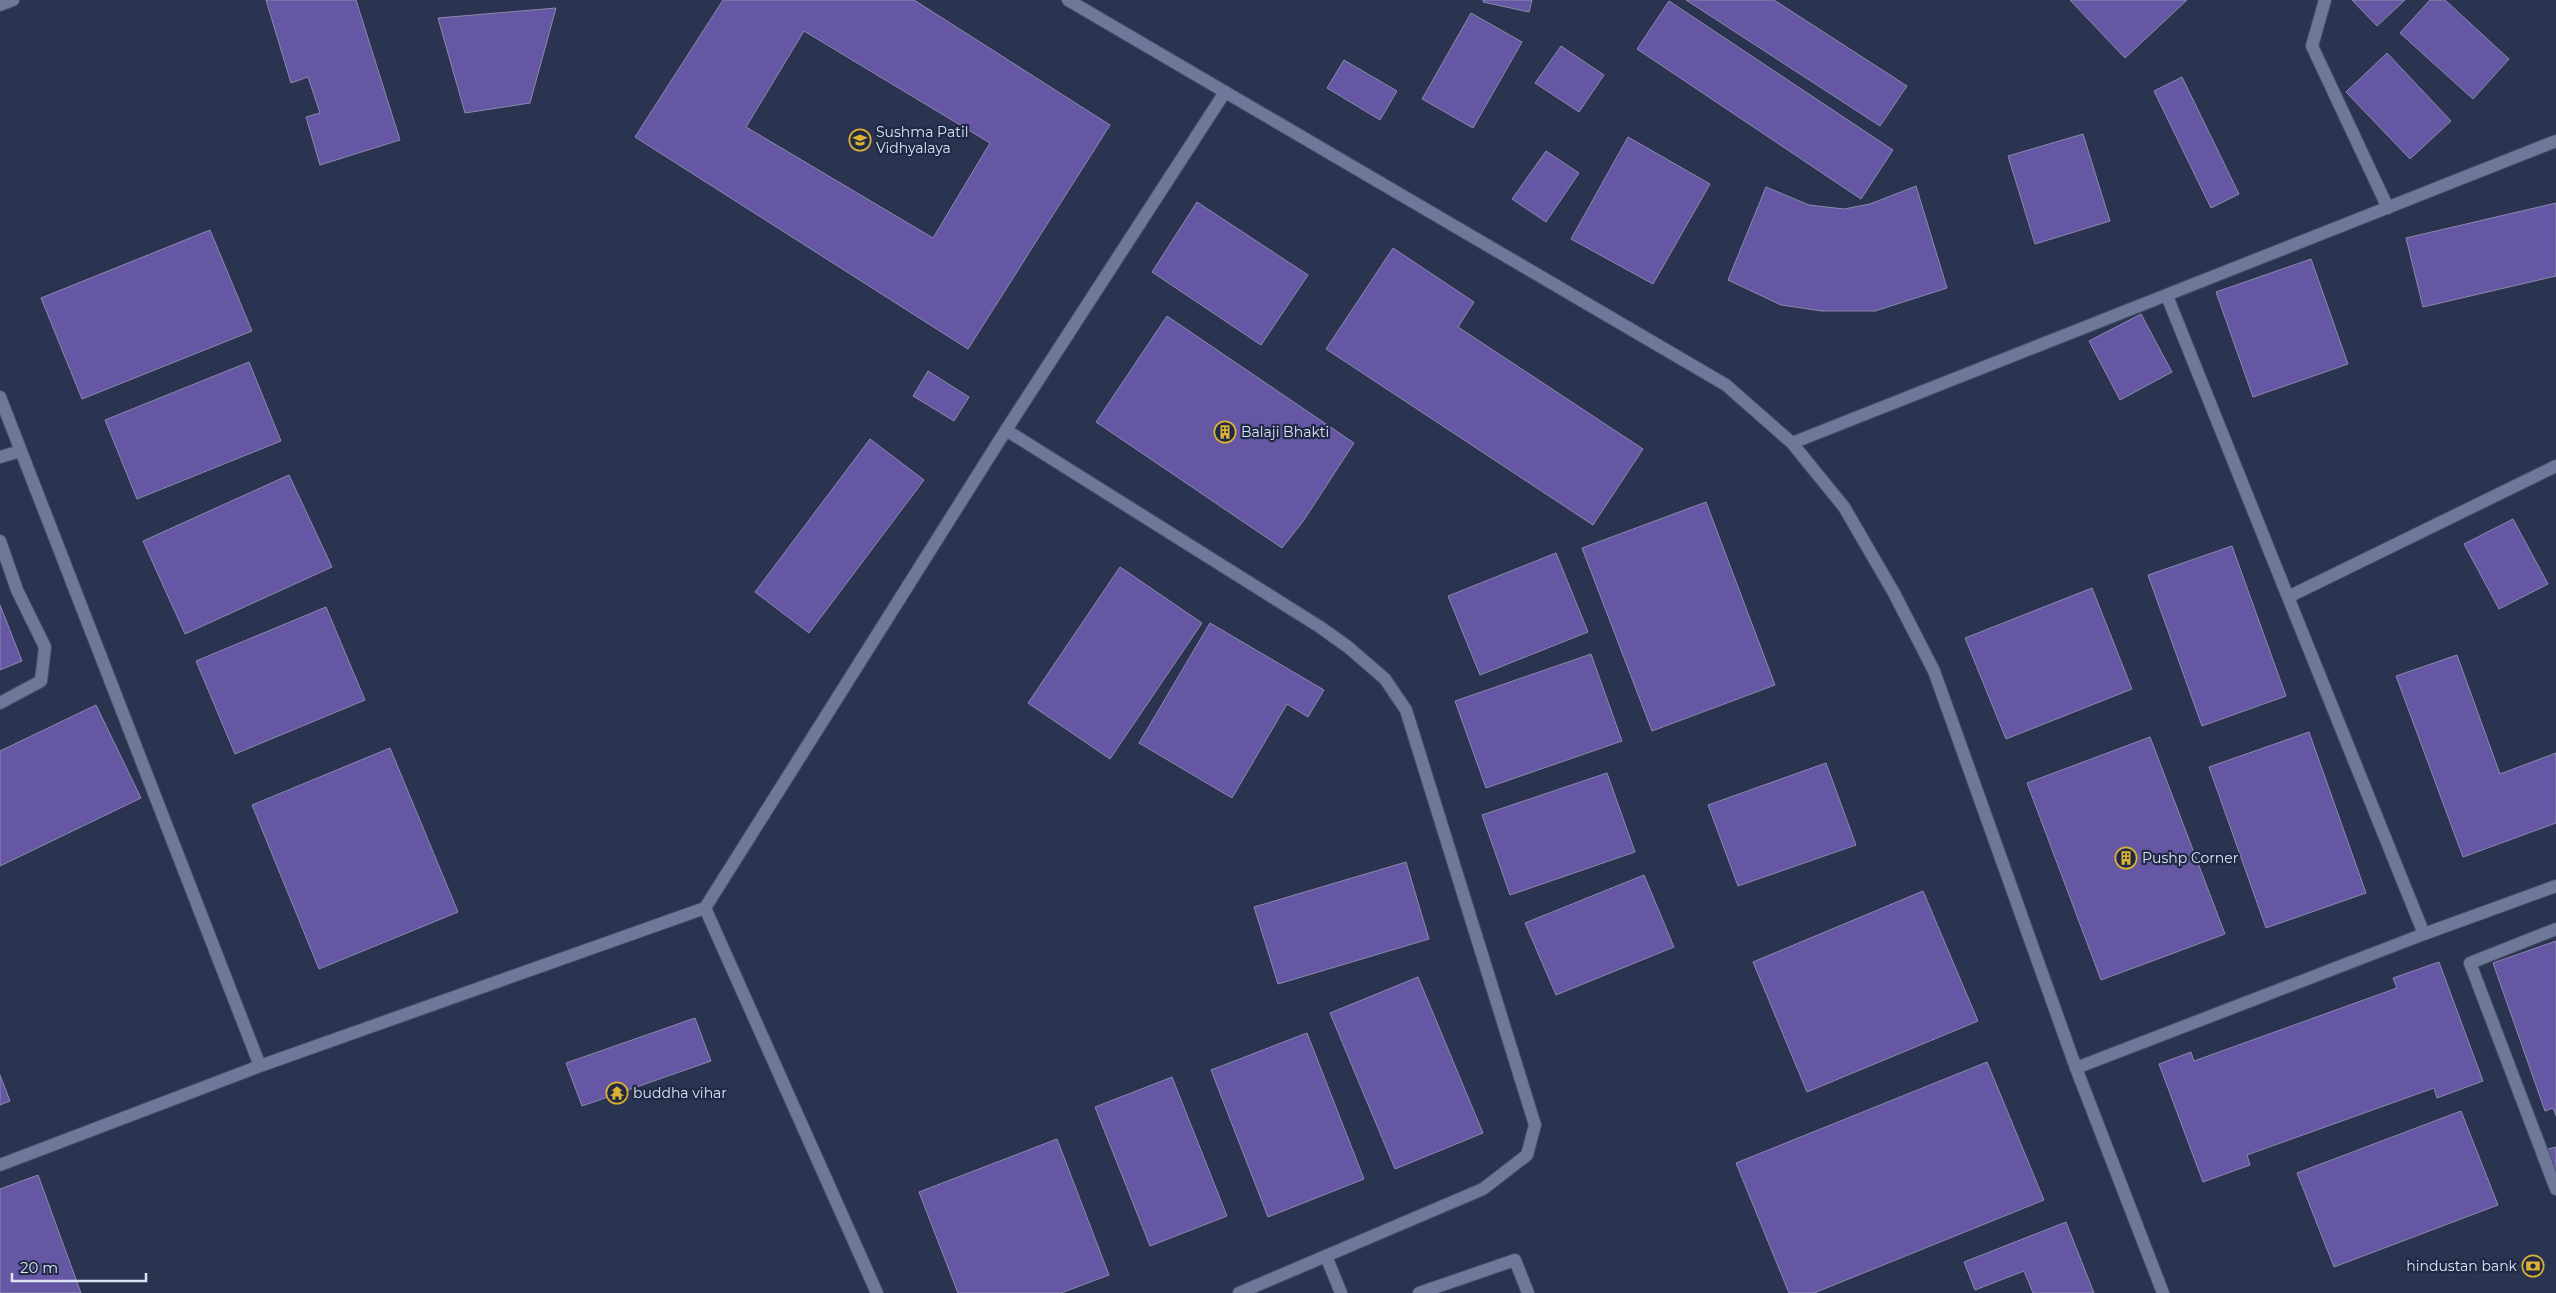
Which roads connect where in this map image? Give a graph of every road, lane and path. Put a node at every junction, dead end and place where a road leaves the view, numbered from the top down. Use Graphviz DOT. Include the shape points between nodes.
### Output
graph roads {
  1 [pos="1068,0"];
  2 [pos="2325,0"];
  3 [pos="1226,92"];
  4 [pos="2556,141"];
  5 [pos="2388,208"];
  6 [pos="2167,296"];
  7 [pos="0,397"];
  8 [pos="1006,430"];
  9 [pos="1792,444"];
  10 [pos="21,451"];
  11 [pos="0,457"];
  12 [pos="2556,466"];
  13 [pos="0,541"];
  14 [pos="2288,597"];
  15 [pos="0,703"];
  16 [pos="2556,886"];
  17 [pos="705,908"];
  18 [pos="2556,930"];
  19 [pos="2424,934"];
  20 [pos="260,1066"];
  21 [pos="2076,1068"];
  22 [pos="0,1165"];
  23 [pos="2556,1189"];
  24 [pos="1326,1256"];
  25 [pos="877,1293"];
  26 [pos="1239,1293"];
  27 [pos="1341,1293"];
  28 [pos="1419,1293"];
  29 [pos="1528,1293"];
  30 [pos="2162,1293"];
  1 -- 3 [label="street"];
  2 -- 5 [label="street" via="2312,46"];
  3 -- 8 [label="street"];
  3 -- 9 [label="street" via="1726,385"];
  4 -- 5 [label="street"];
  5 -- 6 [label="street"];
  6 -- 9 [label="street"];
  6 -- 14 [label="street"];
  7 -- 10 [label="street"];
  8 -- 17 [label="street"];
  8 -- 24 [label="street" via="1320,627 1385,679 1406,710 1535,1126 1527,1156 1483,1189"];
  9 -- 21 [label="street" via="1844,506 1894,592 1934,672"];
  10 -- 11 [label="street"];
  10 -- 20 [label="street"];
  12 -- 14 [label="street"];
  13 -- 15 [label="street" via="17,590 45,647 41,681"];
  14 -- 19 [label="street"];
  16 -- 19 [label="street"];
  17 -- 20 [label="street"];
  17 -- 25 [label="street"];
  18 -- 23 [label="street" via="2470,963"];
  19 -- 21 [label="street"];
  20 -- 22 [label="street"];
  21 -- 30 [label="street"];
  24 -- 26 [label="street"];
  24 -- 27 [label="street"];
  28 -- 29 [label="street" via="1515,1260"];
}
